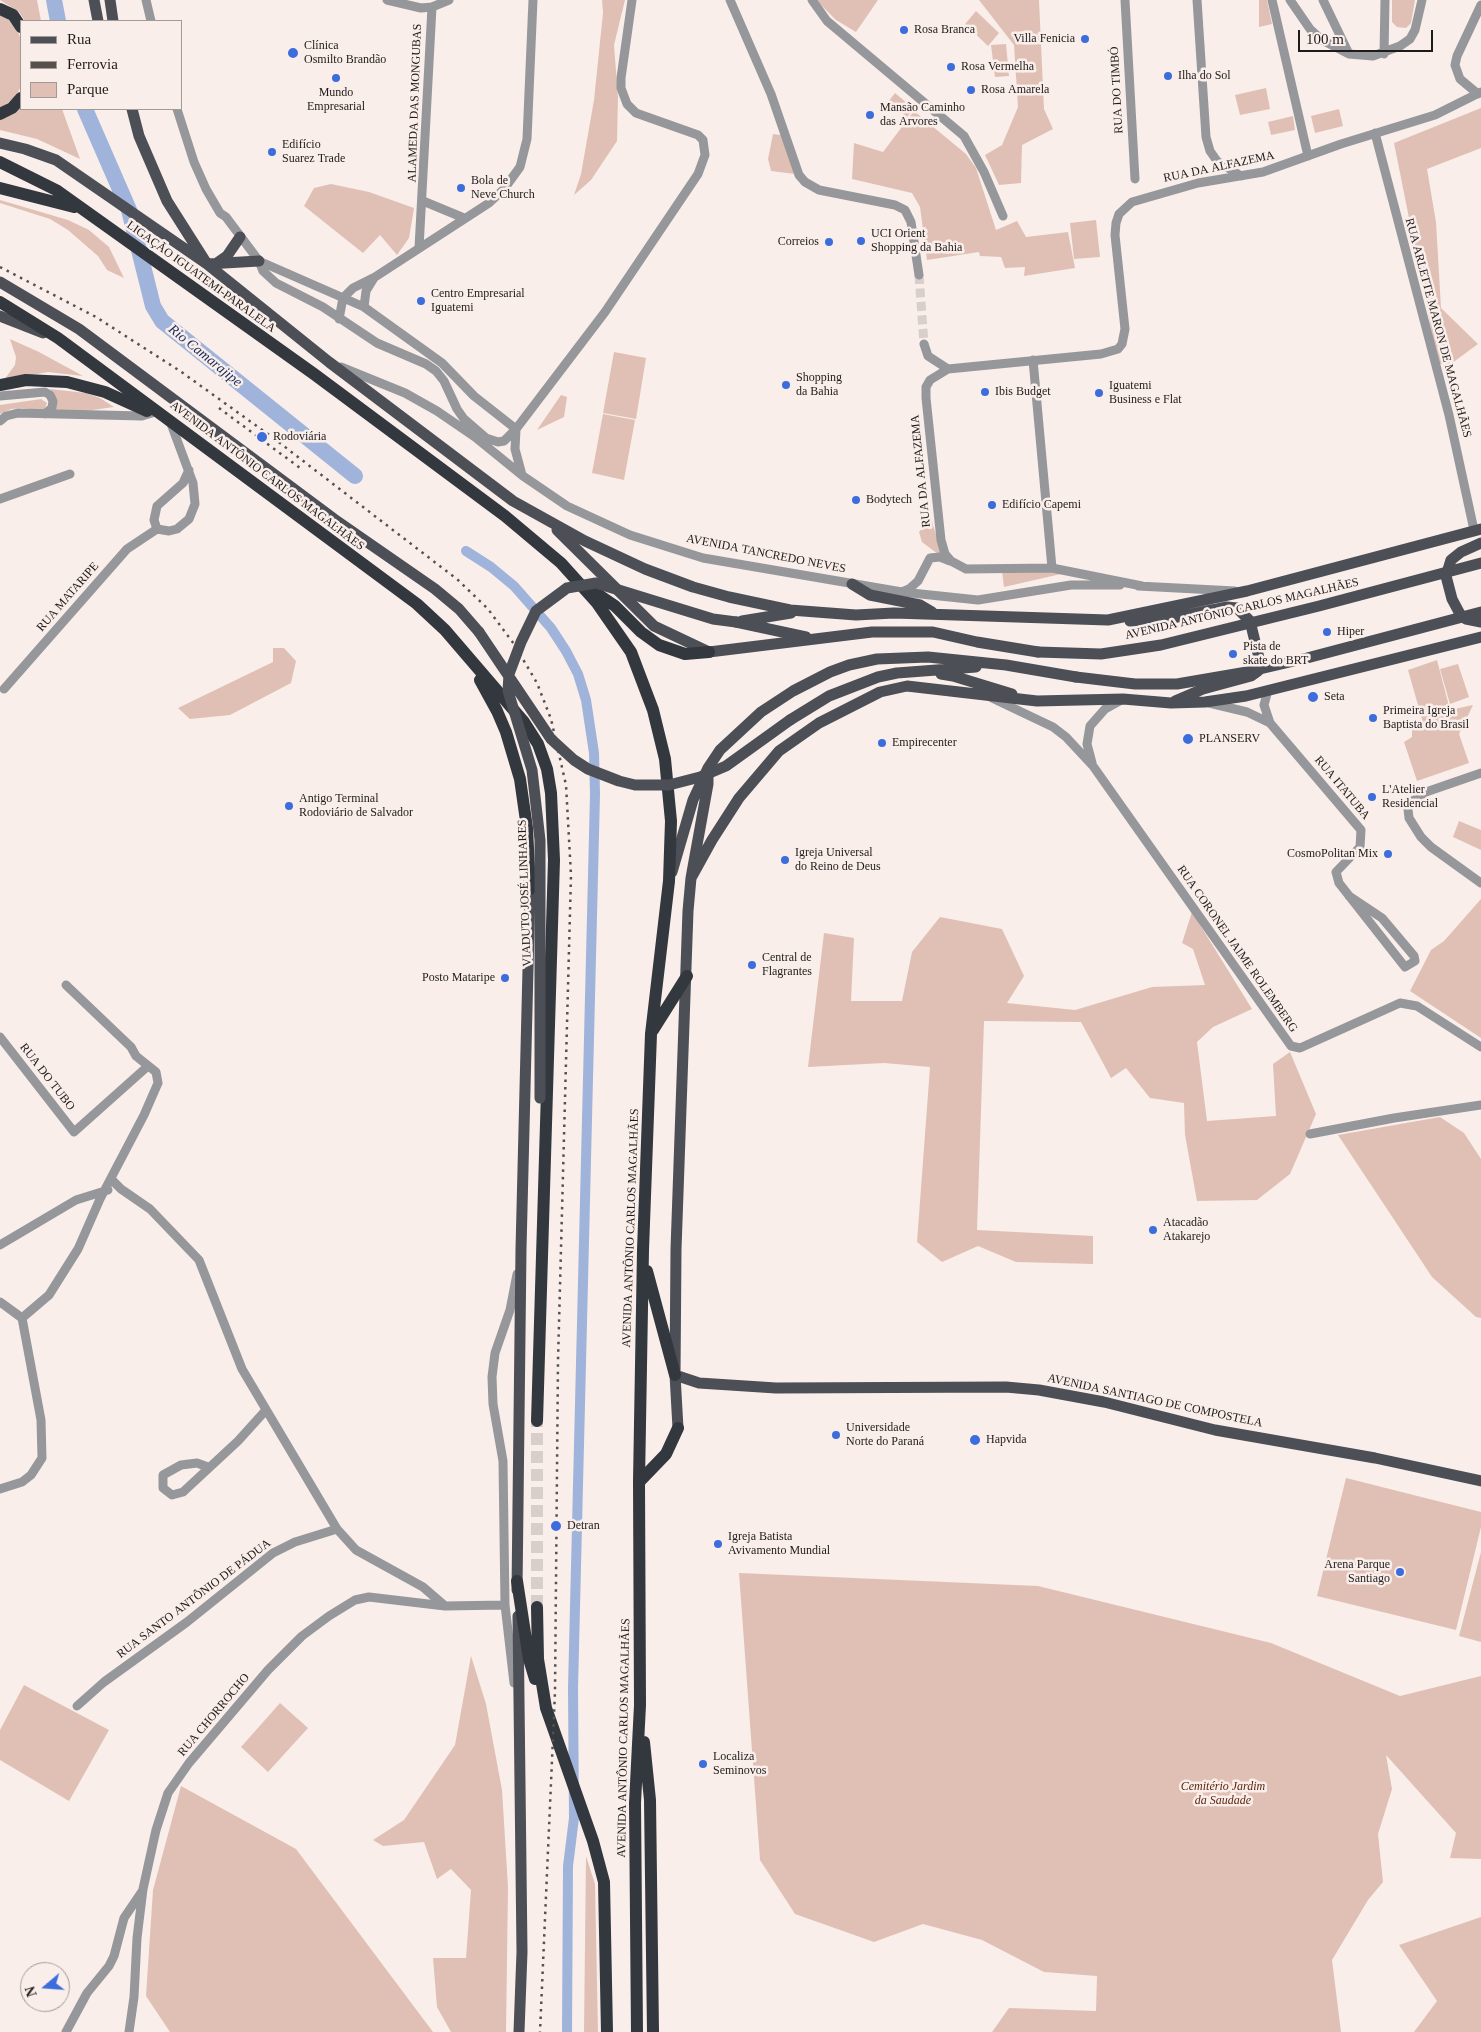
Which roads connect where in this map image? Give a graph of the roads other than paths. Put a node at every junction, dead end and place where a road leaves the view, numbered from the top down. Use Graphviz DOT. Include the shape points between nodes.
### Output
graph roads {
  1 [pos="94,0"];
  2 [pos="110,0"];
  3 [pos="146,0"];
  4 [pos="386,0"];
  5 [pos="448,0"];
  6 [pos="533,0"];
  7 [pos="632,0"];
  8 [pos="730,0"];
  9 [pos="812,0"];
  10 [pos="1125,0"];
  11 [pos="1197,0"];
  12 [pos="1272,0"];
  13 [pos="1290,0"];
  14 [pos="1323,0"];
  15 [pos="1385,0"];
  16 [pos="1422,0"];
  17 [pos="1481,5"];
  18 [pos="432,7"];
  19 [pos="0,9"];
  20 [pos="98,20"];
  21 [pos="113,20"];
  22 [pos="151,20"];
  23 [pos="20,26"];
  24 [pos="1349,54"];
  25 [pos="1384,54"];
  26 [pos="1479,93"];
  27 [pos="20,99"];
  28 [pos="125,110"];
  29 [pos="132,110"];
  30 [pos="177,110"];
  31 [pos="0,114"];
  32 [pos="1376,133"];
  33 [pos="139,136"];
  34 [pos="0,143"];
  35 [pos="1308,156"];
  36 [pos="0,162"];
  37 [pos="1241,176"];
  38 [pos="1135,179"];
  39 [pos="0,188"];
  40 [pos="423,200"];
  41 [pos="87,213"];
  42 [pos="1004,216"];
  43 [pos="464,218"];
  44 [pos="240,237"];
  45 [pos="419,248"];
  46 [pos="259,261"];
  47 [pos="212,264"];
  48 [pos="919,275"];
  49 [pos="375,277"];
  50 [pos="0,282"];
  51 [pos="342,298"];
  52 [pos="0,302"];
  53 [pos="364,307"];
  54 [pos="0,316"];
  55 [pos="339,319"];
  56 [pos="58,338"];
  57 [pos="924,344"];
  58 [pos="1033,360"];
  59 [pos="329,362"];
  60 [pos="948,369"];
  61 [pos="15,381"];
  62 [pos="0,385"];
  63 [pos="0,390"];
  64 [pos="3,397"];
  65 [pos="153,413"];
  66 [pos="45,414"];
  67 [pos="0,421"];
  68 [pos="170,421"];
  69 [pos="516,429"];
  70 [pos="189,470"];
  71 [pos="70,474"];
  72 [pos="523,476"];
  73 [pos="0,499"];
  74 [pos="548,522"];
  75 [pos="157,529"];
  76 [pos="1478,530"];
  77 [pos="1481,543"];
  78 [pos="950,561"];
  79 [pos="1481,563"];
  80 [pos="1052,568"];
  81 [pos="575,578"];
  82 [pos="852,584"];
  83 [pos="1142,586"];
  84 [pos="1247,591"];
  85 [pos="902,592"];
  86 [pos="805,611"];
  87 [pos="1481,612"];
  88 [pos="936,614"];
  89 [pos="856,615"];
  90 [pos="1108,620"];
  91 [pos="736,622"];
  92 [pos="1481,622"];
  93 [pos="1481,637"];
  94 [pos="812,638"];
  95 [pos="455,643"];
  96 [pos="709,652"];
  97 [pos="1006,665"];
  98 [pos="919,670"];
  99 [pos="4,689"];
  100 [pos="1268,690"];
  101 [pos="990,697"];
  102 [pos="1123,699"];
  103 [pos="1037,701"];
  104 [pos="1205,702"];
  105 [pos="1171,703"];
  106 [pos="1270,723"];
  107 [pos="1093,766"];
  108 [pos="708,768"];
  109 [pos="1481,774"];
  110 [pos="691,878"];
  111 [pos="669,881"];
  112 [pos="1481,882"];
  113 [pos="530,889"];
  114 [pos="1349,896"];
  115 [pos="687,976"];
  116 [pos="66,985"];
  117 [pos="651,1034"];
  118 [pos="0,1037"];
  119 [pos="1481,1047"];
  120 [pos="148,1066"];
  121 [pos="540,1098"];
  122 [pos="1481,1105"];
  123 [pos="524,1116"];
  124 [pos="547,1125"];
  125 [pos="1310,1134"];
  126 [pos="111,1179"];
  127 [pos="121,1189"];
  128 [pos="104,1191"];
  129 [pos="0,1245"];
  130 [pos="521,1249"];
  131 [pos="643,1250"];
  132 [pos="0,1302"];
  133 [pos="22,1318"];
  134 [pos="675,1375"];
  135 [pos="698,1383"];
  136 [pos="676,1393"];
  137 [pos="266,1410"];
  138 [pos="537,1421"];
  139 [pos="678,1428"];
  140 [pos="208,1467"];
  141 [pos="1481,1481"];
  142 [pos="639,1482"];
  143 [pos="0,1489"];
  144 [pos="337,1529"];
  145 [pos="517,1581"];
  146 [pos="505,1605"];
  147 [pos="446,1606"];
  148 [pos="536,1607"];
  149 [pos="640,1705"];
  150 [pos="77,1706"];
  151 [pos="546,1708"];
  152 [pos="520,1721"];
  153 [pos="143,1890"];
  154 [pos="66,2032"];
  155 [pos="129,2032"];
  156 [pos="519,2032"];
  157 [pos="607,2032"];
  158 [pos="637,2032"];
  159 [pos="653,2032"];
  1 -- 20 [label="main road"];
  2 -- 21 [label="main road"];
  3 -- 22 [label="street"];
  4 -- 18 [label="street" via="421,8"];
  5 -- 18 [label="street"];
  6 -- 43 [label="street" via="527,139 520,167 504,190"];
  7 -- 69 [label="street" via="621,78 627,104 636,113 690,130 703,140 705,155 698,174 605,312"];
  8 -- 48 [label="street" via="771,94 799,175 819,190 905,210 911,222"];
  9 -- 42 [label="street" via="827,21 964,136"];
  10 -- 38 [label="street, RUA DO TIMBÓ"];
  11 -- 37 [label="street" via="1206,137 1210,152 1217,161"];
  12 -- 35 [label="street"];
  13 -- 24 [label="street" via="1310,28 1336,49"];
  14 -- 24 [label="street"];
  15 -- 25 [label="street"];
  16 -- 25 [label="street" via="1410,39"];
  17 -- 26 [label="street" via="1456,56 1455,65 1460,79"];
  18 -- 40 [label="street, ALAMEDA DAS MONGUBAS"];
  19 -- 23 [label="highway" via="13,15"];
  24 -- 25 [label="street"];
  26 -- 32 [label="street, RUA DA ALFAZEMA" via="1435,115"];
  27 -- 31 [label="highway"];
  28 -- 33 [label="main road"];
  29 -- 33 [label="main road, AVENIDA TANCREDO NEVES"];
  30 -- 44 [label="street" via="206,189"];
  32 -- 35 [label="street, RUA DA ALFAZEMA"];
  32 -- 76 [label="street, RUA ARLETTE MARON DE MAGALHÃES"];
  33 -- 47 [label="main road, AVENIDA TANCREDO NEVES" via="167,201"];
  34 -- 47 [label="main road" via="56,160 189,252"];
  35 -- 37 [label="street, RUA DA ALFAZEMA"];
  36 -- 41 [label="highway, LIGAÇÃO IGUATEMI-PARALELA" via="42,182"];
  37 -- 58 [label="street, RUA DA ALFAZEMA" via="1198,183 1142,198 1124,207 1119,214 1115,235 1125,329 1122,344 1102,354"];
  39 -- 41 [label="highway"];
  40 -- 43 [label="street, ALAMEDA DAS MONGUBAS"];
  40 -- 45 [label="street, ALAMEDA DAS MONGUBAS"];
  41 -- 81 [label="highway, LIGAÇÃO IGUATEMI-PARALELA" via="505,516"];
  43 -- 45 [label="street"];
  44 -- 46 [label="street"];
  44 -- 47 [label="main road" via="227,256"];
  45 -- 49 [label="street"];
  46 -- 47 [label="main road"];
  46 -- 51 [label="street"];
  46 -- 55 [label="street" via="263,271 276,283"];
  47 -- 59 [label="main road, AVENIDA TANCREDO NEVES"];
  49 -- 51 [label="street" via="353,288"];
  49 -- 53 [label="street" via="366,291"];
  50 -- 98 [label="main road, AVENIDA ANTÔNIO CARLOS MAGALHÃES, bridge" via="79,329 122,364 435,589 479,632 551,740 581,764 620,782 669,784 706,775 726,766 821,700 856,684"];
  51 -- 53 [label="street"];
  51 -- 55 [label="street"];
  52 -- 56 [label="highway, AVENIDA ANTÔNIO CARLOS MAGALHÃES"];
  53 -- 69 [label="street" via="442,363 474,396"];
  54 -- 56 [label="main road"];
  55 -- 69 [label="street" via="377,343 436,371 460,414 486,438 498,442"];
  56 -- 68 [label="highway, AVENIDA ANTÔNIO CARLOS MAGALHÃES"];
  57 -- 60 [label="street" via="928,356"];
  58 -- 60 [label="street, RUA DA ALFAZEMA"];
  58 -- 80 [label="street"];
  59 -- 72 [label="street, AVENIDA TANCREDO NEVES" via="405,393 437,411"];
  59 -- 74 [label="main road, AVENIDA TANCREDO NEVES" via="513,502"];
  60 -- 78 [label="street, RUA DA ALFAZEMA" via="930,380 926,387 941,540"];
  61 -- 62 [label="highway"];
  61 -- 63 [label="street"];
  61 -- 65 [label="highway" via="67,382 105,392"];
  64 -- 66 [label="street" via="38,392 50,394 53,404"];
  65 -- 66 [label="street" via="142,416"];
  65 -- 68 [label="highway"];
  66 -- 67 [label="street" via="18,413"];
  68 -- 70 [label="street, RUA MATARIPE"];
  68 -- 95 [label="highway, AVENIDA ANTÔNIO CARLOS MAGALHÃES" via="392,584 432,617"];
  69 -- 72 [label="street" via="515,449"];
  70 -- 75 [label="street" via="183,484 157,506 154,512"];
  70 -- 75 [label="street, RUA MATARIPE" via="195,493 193,512 187,522 176,529"];
  71 -- 73 [label="street"];
  72 -- 82 [label="street, AVENIDA TANCREDO NEVES" via="567,506 653,544 703,558"];
  74 -- 86 [label="main road, AVENIDA TANCREDO NEVES" via="672,580 729,597"];
  74 -- 96 [label="main road" via="654,626"];
  75 -- 99 [label="street, RUA MATARIPE" via="127,549"];
  76 -- 84 [label="main road, AVENIDA ANTÔNIO CARLOS MAGALHÃES"];
  77 -- 92 [label="main road" via="1451,560 1446,576 1460,614 1466,619"];
  78 -- 80 [label="street" via="966,569"];
  78 -- 85 [label="street" via="930,558 915,584"];
  79 -- 94 [label="main road, AVENIDA ANTÔNIO CARLOS MAGALHÃES, bridge" via="1161,644 1101,654 1038,652 933,632 872,632"];
  80 -- 83 [label="street"];
  81 -- 96 [label="highway" via="615,606 659,645 685,654"];
  81 -- 111 [label="highway" via="597,603 630,652 653,710 670,790"];
  82 -- 85 [label="street, AVENIDA TANCREDO NEVES"];
  82 -- 88 [label="main road" via="870,595 920,606"];
  83 -- 84 [label="street, AVENIDA TANCREDO NEVES"];
  83 -- 85 [label="street, AVENIDA TANCREDO NEVES" via="1071,585 978,600"];
  84 -- 90 [label="main road, AVENIDA ANTÔNIO CARLOS MAGALHÃES"];
  86 -- 89 [label="main road, AVENIDA TANCREDO NEVES"];
  86 -- 91 [label="main road"];
  87 -- 97 [label="main road, AVENIDA ANTÔNIO CARLOS MAGALHÃES, bridge" via="1307,658 1177,684 1135,684"];
  88 -- 89 [label="main road, AVENIDA ANTÔNIO CARLOS MAGALHÃES"];
  88 -- 90 [label="main road, AVENIDA ANTÔNIO CARLOS MAGALHÃES"];
  90 -- 105 [label="main road" via="1172,618 1227,607 1238,608 1244,613 1250,621 1257,648 1258,671"];
  91 -- 94 [label="main road"];
  91 -- 121 [label="main road, VIADUTO JOSÉ LINHARES, bridge" via="714,619 596,583 567,588 536,611 521,642 509,674 508,691 532,770 540,840"];
  93 -- 100 [label="main road"];
  94 -- 96 [label="main road, AVENIDA ANTÔNIO CARLOS MAGALHÃES"];
  95 -- 113 [label="highway, AVENIDA ANTÔNIO CARLOS MAGALHÃES" via="497,711 514,755 527,828"];
  95 -- 124 [label="highway, AVENIDA ANTÔNIO CARLOS MAGALHÃES" via="524,722 538,744 547,769 554,842"];
  97 -- 98 [label="main road, AVENIDA ANTÔNIO CARLOS MAGALHÃES"];
  97 -- 108 [label="main road, AVENIDA ANTÔNIO CARLOS MAGALHÃES" via="928,657 877,659 849,665 811,681 761,712 720,750"];
  98 -- 103 [label="main road" via="953,676"];
  100 -- 104 [label="main road"];
  100 -- 106 [label="street, RUA ITATUBA" via="1264,704"];
  101 -- 103 [label="main road"];
  101 -- 107 [label="street, RUA CORONEL JAIME ROLEMBERG" via="1053,727"];
  101 -- 110 [label="main road" via="922,687 893,688 868,697 819,723 779,752 756,777 726,817"];
  102 -- 103 [label="main road"];
  102 -- 105 [label="main road"];
  102 -- 107 [label="street, RUA CORONEL JAIME ROLEMBERG" via="1105,709 1090,726 1087,744"];
  104 -- 105 [label="main road"];
  104 -- 106 [label="street, RUA ITATUBA" via="1247,712"];
  106 -- 114 [label="street, RUA ITATUBA" via="1361,830 1360,847 1336,872"];
  107 -- 119 [label="street, RUA CORONEL JAIME ROLEMBERG" via="1291,1046 1300,1048 1400,1003 1417,1006"];
  108 -- 110 [label="main road"];
  108 -- 111 [label="main road, AVENIDA ANTÔNIO CARLOS MAGALHÃES" via="693,800"];
  109 -- 112 [label="street" via="1426,792 1408,808 1409,818 1421,837"];
  110 -- 115 [label="main road"];
  111 -- 117 [label="highway, AVENIDA ANTÔNIO CARLOS MAGALHÃES"];
  113 -- 123 [label="main road, AVENIDA ANTÔNIO CARLOS MAGALHÃES"];
  114 -- 114 [label="street, RUA ITATUBA" via="1405,967 1415,961 1382,918"];
  115 -- 117 [label="highway"];
  115 -- 134 [label="main road" via="676,1249"];
  116 -- 120 [label="street"];
  117 -- 131 [label="highway, AVENIDA ANTÔNIO CARLOS MAGALHÃES"];
  118 -- 120 [label="street, RUA DO TUBO" via="74,1132"];
  120 -- 126 [label="street" via="156,1072 158,1083"];
  121 -- 123 [label="main road"];
  121 -- 124 [label="main road, VIADUTO JOSÉ LINHARES"];
  122 -- 125 [label="street"];
  123 -- 130 [label="main road, AVENIDA ANTÔNIO CARLOS MAGALHÃES"];
  124 -- 138 [label="highway, AVENIDA ANTÔNIO CARLOS MAGALHÃES"];
  126 -- 127 [label="street"];
  126 -- 128 [label="street"];
  127 -- 128 [label="street"];
  127 -- 137 [label="street" via="150,1209 199,1260 235,1354"];
  128 -- 129 [label="street" via="76,1200"];
  128 -- 133 [label="street" via="87,1233 58,1284 41,1304"];
  130 -- 145 [label="main road, AVENIDA ANTÔNIO CARLOS MAGALHÃES"];
  130 -- 146 [label="street" via="510,1310 494,1353 492,1377 493,1404 504,1461"];
  131 -- 134 [label="highway"];
  131 -- 142 [label="highway, AVENIDA ANTÔNIO CARLOS MAGALHÃES"];
  132 -- 133 [label="street"];
  133 -- 143 [label="street" via="43,1446 38,1467 22,1482"];
  134 -- 135 [label="main road, AVENIDA SANTIAGO DE COMPOSTELA"];
  134 -- 136 [label="main road"];
  135 -- 136 [label="main road, AVENIDA SANTIAGO DE COMPOSTELA"];
  135 -- 141 [label="main road, AVENIDA SANTIAGO DE COMPOSTELA" via="776,1388 1006,1387 1039,1390 1104,1402 1214,1430 1375,1458"];
  136 -- 139 [label="main road"];
  137 -- 140 [label="street"];
  137 -- 144 [label="street"];
  139 -- 142 [label="highway" via="666,1454"];
  140 -- 140 [label="street" via="197,1463 181,1465 163,1475 163,1488 167,1493 178,1495"];
  142 -- 149 [label="highway, AVENIDA ANTÔNIO CARLOS MAGALHÃES"];
  144 -- 147 [label="street" via="356,1550 423,1587"];
  144 -- 150 [label="street, RUA SANTO ANTÔNIO DE PÁDUA" via="295,1542 273,1553"];
  145 -- 151 [label="highway" via="529,1659"];
  145 -- 152 [label="main road, AVENIDA ANTÔNIO CARLOS MAGALHÃES"];
  146 -- 147 [label="street, RUA CHORROCHO"];
  146 -- 152 [label="street"];
  147 -- 153 [label="street, RUA CHORROCHO" via="368,1596 334,1612 302,1636 268,1670 176,1779 161,1810"];
  148 -- 151 [label="highway, AVENIDA ANTÔNIO CARLOS MAGALHÃES" via="538,1659"];
  149 -- 158 [label="highway, AVENIDA ANTÔNIO CARLOS MAGALHÃES" via="635,1802"];
  149 -- 159 [label="highway" via="650,1800"];
  151 -- 157 [label="highway, AVENIDA ANTÔNIO CARLOS MAGALHÃES" via="604,1882"];
  152 -- 156 [label="main road, AVENIDA ANTÔNIO CARLOS MAGALHÃES" via="522,1961"];
  153 -- 154 [label="street" via="124,1918 109,1966 87,1993"];
  153 -- 155 [label="street, RUA CHORROCHO"];
}
